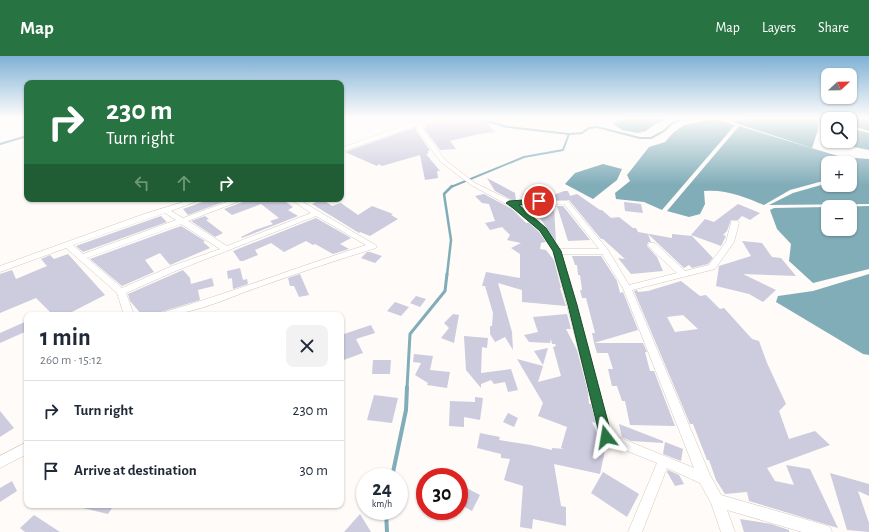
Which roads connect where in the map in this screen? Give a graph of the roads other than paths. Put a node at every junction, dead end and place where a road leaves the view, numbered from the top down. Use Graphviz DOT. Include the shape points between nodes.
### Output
graph roads {
  1 [pos="367,140"];
  2 [pos="427,140"];
  3 [pos="344,149"];
  4 [pos="192,202"];
  5 [pos="233,202"];
  6 [pos="298,202"];
  7 [pos="509,203"];
  8 [pos="167,211"];
  9 [pos="317,213"];
  10 [pos="180,220"];
  11 [pos="735,223"];
  12 [pos="68,245"];
  13 [pos="652,245"];
  14 [pos="226,249"];
  15 [pos="557,251"];
  16 [pos="605,252"];
  17 [pos="82,257"];
  18 [pos="0,269"];
  19 [pos="683,274"];
  20 [pos="627,288"];
  21 [pos="121,292"];
  22 [pos="128,312"];
  23 [pos="174,312"];
  24 [pos="24,450"];
  25 [pos="664,460"];
  26 [pos="0,462"];
  27 [pos="705,479"];
  28 [pos="717,500"];
  29 [pos="636,532"];
  30 [pos="728,532"];
  31 [pos="825,532"];
  1 -- 3 [label="street"];
  2 -- 7 [label="street" via="442,162 473,184"];
  4 -- 8 [label="street"];
  5 -- 10 [label="street"];
  6 -- 9 [label="street"];
  7 -- 15 [label="street" via="516,206 543,230"];
  7 -- 16 [label="street" via="566,202"];
  8 -- 10 [label="street"];
  8 -- 12 [label="street" via="146,216"];
  9 -- 14 [label="street"];
  9 -- 23 [label="street" via="373,246"];
  10 -- 14 [label="street"];
  10 -- 17 [label="street"];
  11 -- 19 [label="street" via="730,242 712,267"];
  12 -- 17 [label="street"];
  12 -- 18 [label="street"];
  13 -- 19 [label="street"];
  14 -- 21 [label="street"];
  15 -- 16 [label="street"];
  15 -- 25 [label="street" via="606,437"];
  16 -- 20 [label="street"];
  17 -- 21 [label="street"];
  19 -- 20 [label="street"];
  20 -- 27 [label="street"];
  21 -- 22 [label="street"];
  24 -- 26 [label="street"];
  25 -- 27 [label="street"];
  25 -- 29 [label="street"];
  27 -- 28 [label="street"];
  28 -- 30 [label="street"];
  28 -- 31 [label="street"];
}
